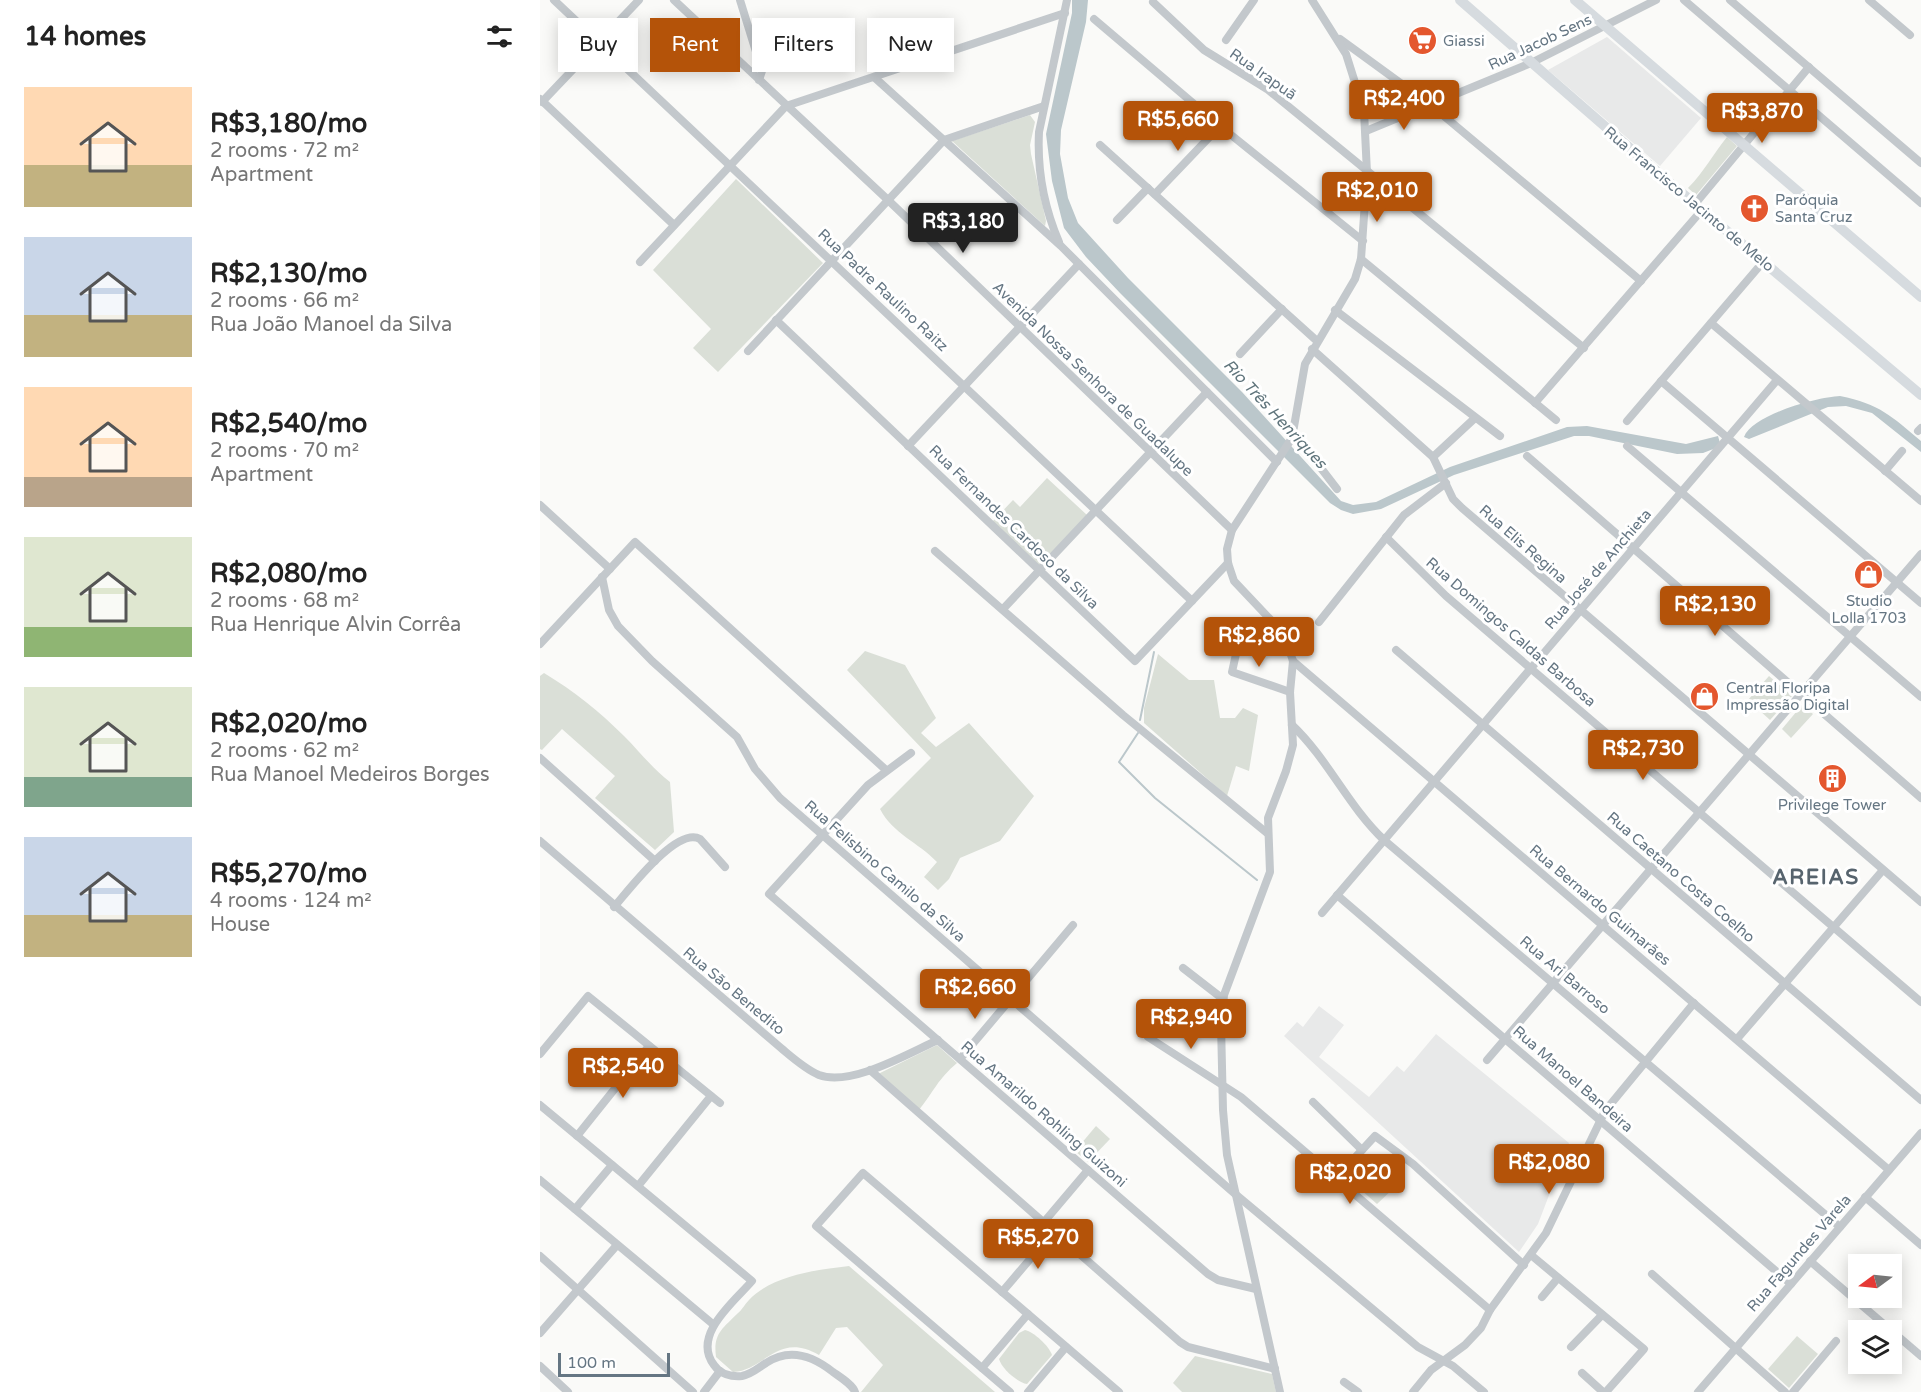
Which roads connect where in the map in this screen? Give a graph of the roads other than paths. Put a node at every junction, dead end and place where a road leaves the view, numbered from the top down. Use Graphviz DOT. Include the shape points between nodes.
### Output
graph roads {
  1 [pos="554,0"];
  2 [pos="639,0"];
  3 [pos="674,0"];
  4 [pos="740,0"];
  5 [pos="1067,0"];
  6 [pos="1254,0"];
  7 [pos="1312,0"];
  8 [pos="1460,0"];
  9 [pos="1575,0"];
  10 [pos="1656,0"];
  11 [pos="1684,0"];
  12 [pos="1730,0"];
  13 [pos="1869,0"];
  14 [pos="1153,2"];
  15 [pos="1065,13"];
  16 [pos="574,18"];
  17 [pos="622,18"];
  18 [pos="1094,19"];
  19 [pos="1604,26"];
  20 [pos="1910,35"];
  21 [pos="1336,37"];
  22 [pos="1226,40"];
  23 [pos="1531,63"];
  24 [pos="1809,67"];
  25 [pos="570,72"];
  26 [pos="632,72"];
  27 [pos="874,77"];
  28 [pos="759,80"];
  29 [pos="1789,91"];
  30 [pos="541,101"];
  31 [pos="786,106"];
  32 [pos="1044,106"];
  33 [pos="1432,106"];
  34 [pos="1220,126"];
  35 [pos="1366,131"];
  36 [pos="944,140"];
  37 [pos="1100,145"];
  38 [pos="1743,146"];
  39 [pos="1921,163"];
  40 [pos="730,165"];
  41 [pos="1367,173"];
  42 [pos="1151,191"];
  43 [pos="888,200"];
  44 [pos="1921,203"];
  45 [pos="1699,207"];
  46 [pos="1117,220"];
  47 [pos="674,225"];
  48 [pos="1363,241"];
  49 [pos="1061,246"];
  50 [pos="1361,259"];
  51 [pos="832,260"];
  52 [pos="640,262"];
  53 [pos="1763,262"];
  54 [pos="1079,264"];
  55 [pos="1641,281"];
  56 [pos="1921,297"];
  57 [pos="1282,309"];
  58 [pos="1335,310"];
  59 [pos="776,320"];
  60 [pos="1711,323"];
  61 [pos="1019,328"];
  62 [pos="1315,345"];
  63 [pos="1584,348"];
  64 [pos="748,351"];
  65 [pos="1240,354"];
  66 [pos="1777,380"];
  67 [pos="1661,381"];
  68 [pos="964,386"];
  69 [pos="1207,392"];
  70 [pos="1921,395"];
  71 [pos="1536,404"];
  72 [pos="1475,418"];
  73 [pos="1556,420"];
  74 [pos="1627,421"];
  75 [pos="1294,433"];
  76 [pos="1500,436"];
  77 [pos="1728,438"];
  78 [pos="908,446"];
  79 [pos="1627,446"];
  80 [pos="1902,451"];
  81 [pos="1150,452"];
  82 [pos="1527,456"];
  83 [pos="1278,460"];
  84 [pos="1435,460"];
  85 [pos="1885,471"];
  86 [pos="1445,481"];
  87 [pos="1337,489"];
  88 [pos="1681,492"];
  89 [pos="1921,501"];
  90 [pos="540,505"];
  91 [pos="1096,510"];
  92 [pos="1232,530"];
  93 [pos="1386,537"];
  94 [pos="1633,548"];
  95 [pos="935,551"];
  96 [pos="1921,554"];
  97 [pos="1228,564"];
  98 [pos="610,569"];
  99 [pos="1039,570"];
  100 [pos="602,577"];
  101 [pos="1897,582"];
  102 [pos="1192,601"];
  103 [pos="1921,603"];
  104 [pos="1004,608"];
  105 [pos="1580,610"];
  106 [pos="1319,622"];
  107 [pos="1240,636"];
  108 [pos="1850,637"];
  109 [pos="540,644"];
  110 [pos="1395,650"];
  111 [pos="1293,661"];
  112 [pos="1531,668"];
  113 [pos="1290,692"];
  114 [pos="1801,694"];
  115 [pos="1921,697"];
  116 [pos="1292,725"];
  117 [pos="1483,725"];
  118 [pos="910,753"];
  119 [pos="1749,755"];
  120 [pos="540,758"];
  121 [pos="886,770"];
  122 [pos="1434,782"];
  123 [pos="1921,798"];
  124 [pos="1699,813"];
  125 [pos="1267,832"];
  126 [pos="823,835"];
  127 [pos="1384,840"];
  128 [pos="540,841"];
  129 [pos="655,861"];
  130 [pos="725,867"];
  131 [pos="1651,869"];
  132 [pos="1882,870"];
  133 [pos="1337,895"];
  134 [pos="1921,903"];
  135 [pos="615,907"];
  136 [pos="1322,913"];
  137 [pos="1073,925"];
  138 [pos="1603,925"];
  139 [pos="1833,927"];
  140 [pos="1184,968"];
  141 [pos="1553,983"];
  142 [pos="1785,984"];
  143 [pos="1011,998"];
  144 [pos="1223,999"];
  145 [pos="1921,1002"];
  146 [pos="1694,1003"];
  147 [pos="1148,1037"];
  148 [pos="1505,1039"];
  149 [pos="938,1040"];
  150 [pos="1737,1040"];
  151 [pos="650,1046"];
  152 [pos="540,1054"];
  153 [pos="960,1059"];
  154 [pos="1487,1060"];
  155 [pos="1646,1062"];
  156 [pos="870,1070"];
  157 [pos="1222,1084"];
  158 [pos="711,1096"];
  159 [pos="1921,1100"];
  160 [pos="1313,1102"];
  161 [pos="720,1103"];
  162 [pos="540,1105"];
  163 [pos="1599,1120"];
  164 [pos="577,1136"];
  165 [pos="1920,1136"];
  166 [pos="1362,1149"];
  167 [pos="612,1165"];
  168 [pos="1088,1170"];
  169 [pos="1889,1170"];
  170 [pos="1337,1177"];
  171 [pos="540,1180"];
  172 [pos="638,1186"];
  173 [pos="1234,1193"];
  174 [pos="1865,1197"];
  175 [pos="575,1209"];
  176 [pos="1044,1222"];
  177 [pos="1840,1227"];
  178 [pos="1054,1231"];
  179 [pos="617,1245"];
  180 [pos="1921,1245"];
  181 [pos="1531,1255"];
  182 [pos="540,1256"];
  183 [pos="1810,1261"];
  184 [pos="1524,1265"];
  185 [pos="1652,1274"];
  186 [pos="1558,1278"];
  187 [pos="1791,1284"];
  188 [pos="1256,1289"];
  189 [pos="579,1291"];
  190 [pos="1002,1292"];
  191 [pos="1542,1297"];
  192 [pos="1490,1310"];
  193 [pos="1028,1314"];
  194 [pos="1602,1315"];
  195 [pos="714,1325"];
  196 [pos="540,1333"];
  197 [pos="1836,1341"];
  198 [pos="1066,1347"];
  199 [pos="1571,1347"];
  200 [pos="1736,1348"];
  201 [pos="1921,1356"];
  202 [pos="1442,1360"];
  203 [pos="540,1366"];
  204 [pos="982,1368"];
  205 [pos="1275,1370"];
  206 [pos="720,1371"];
  207 [pos="1582,1373"];
  208 [pos="1344,1382"];
  209 [pos="856,1391"];
  210 [pos="568,1392"];
  211 [pos="693,1392"];
  212 [pos="704,1392"];
  213 [pos="1010,1392"];
  214 [pos="1028,1392"];
  215 [pos="1119,1392"];
  216 [pos="1280,1392"];
  217 [pos="1358,1392"];
  218 [pos="1413,1392"];
  219 [pos="1485,1392"];
  220 [pos="1605,1392"];
  221 [pos="1698,1392"];
  222 [pos="1785,1392"];
  223 [pos="1793,1392"];
  1 -- 16 [label="street, Rua Padre Raulino Raitz"];
  2 -- 17 [label="street"];
  3 -- 28 [label="street, Avenida Nossa Senhora de Guadalupe"];
  4 -- 28 [label="street" via="762,71"];
  5 -- 15 [label="street"];
  6 -- 22 [label="street"];
  7 -- 21 [label="street"];
  8 -- 23 [label="main road, Rua Francisco Jacinto de Melo"];
  9 -- 19 [label="main road"];
  10 -- 19 [label="street, Rua Jacob Sens"];
  11 -- 29 [label="street"];
  12 -- 24 [label="street"];
  13 -- 20 [label="street"];
  14 -- 41 [label="street, Rua Irapuã" via="1204,50 1267,89"];
  15 -- 27 [label="street"];
  15 -- 32 [label="street"];
  18 -- 34 [label="street"];
  19 -- 23 [label="street, Rua Jacob Sens"];
  19 -- 38 [label="main road"];
  21 -- 33 [label="street"];
  21 -- 35 [label="street" via="1353,70"];
  23 -- 33 [label="street, Rua Jacob Sens"];
  23 -- 45 [label="main road, Rua Francisco Jacinto de Melo"];
  24 -- 29 [label="street"];
  24 -- 39 [label="street"];
  25 -- 30 [label="street"];
  26 -- 40 [label="street, Rua Padre Raulino Raitz"];
  27 -- 31 [label="street"];
  27 -- 36 [label="street"];
  28 -- 31 [label="street, Avenida Nossa Senhora de Guadalupe"];
  29 -- 38 [label="street"];
  29 -- 44 [label="street"];
  30 -- 47 [label="street"];
  31 -- 40 [label="street"];
  31 -- 43 [label="street, Avenida Nossa Senhora de Guadalupe"];
  32 -- 36 [label="street"];
  32 -- 49 [label="street" via="1039,168 1046,204"];
  33 -- 35 [label="street, Rua Jacob Sens"];
  33 -- 55 [label="street"];
  34 -- 42 [label="street"];
  34 -- 48 [label="street"];
  35 -- 41 [label="street"];
  36 -- 43 [label="street"];
  36 -- 49 [label="street"];
  37 -- 42 [label="street"];
  38 -- 45 [label="street"];
  38 -- 56 [label="main road"];
  40 -- 47 [label="street"];
  40 -- 51 [label="street, Rua Padre Raulino Raitz"];
  41 -- 48 [label="street"];
  41 -- 63 [label="street, Rua Irapuã"];
  42 -- 46 [label="street"];
  42 -- 57 [label="street"];
  43 -- 51 [label="street"];
  43 -- 61 [label="street, Avenida Nossa Senhora de Guadalupe"];
  45 -- 53 [label="main road, Rua Francisco Jacinto de Melo"];
  45 -- 55 [label="street"];
  47 -- 52 [label="street"];
  48 -- 50 [label="street"];
  49 -- 54 [label="street"];
  50 -- 58 [label="street" via="1355,279"];
  50 -- 71 [label="street"];
  51 -- 59 [label="street"];
  51 -- 68 [label="street, Rua Padre Raulino Raitz"];
  53 -- 60 [label="street"];
  53 -- 70 [label="main road, Rua Francisco Jacinto de Melo"];
  54 -- 61 [label="street"];
  54 -- 69 [label="street"];
  55 -- 63 [label="street"];
  57 -- 62 [label="street"];
  57 -- 65 [label="street"];
  58 -- 62 [label="street"];
  58 -- 72 [label="street"];
  59 -- 64 [label="street"];
  59 -- 78 [label="street, Rua Fernandes Cardoso da Silva"];
  60 -- 66 [label="street"];
  60 -- 67 [label="street"];
  61 -- 68 [label="street"];
  61 -- 81 [label="street, Avenida Nossa Senhora de Guadalupe"];
  62 -- 75 [label="street" via="1302,376"];
  62 -- 84 [label="street"];
  63 -- 71 [label="street"];
  66 -- 77 [label="street, Rua José de Anchieta"];
  66 -- 85 [label="street"];
  67 -- 74 [label="street"];
  67 -- 77 [label="street"];
  68 -- 78 [label="street"];
  68 -- 91 [label="street, Rua Padre Raulino Raitz"];
  69 -- 81 [label="street"];
  69 -- 83 [label="street"];
  71 -- 73 [label="street"];
  72 -- 76 [label="street"];
  72 -- 84 [label="street"];
  75 -- 83 [label="street"];
  75 -- 87 [label="street"];
  77 -- 88 [label="street, Rua José de Anchieta"];
  77 -- 101 [label="street"];
  78 -- 99 [label="street, Rua Fernandes Cardoso da Silva"];
  79 -- 88 [label="street"];
  80 -- 85 [label="street"];
  81 -- 91 [label="street"];
  81 -- 92 [label="street, Avenida Nossa Senhora de Guadalupe"];
  82 -- 94 [label="street"];
  83 -- 92 [label="street"];
  84 -- 86 [label="street, Rua Elis Regina"];
  85 -- 89 [label="street"];
  86 -- 93 [label="street" via="1411,507"];
  86 -- 105 [label="street, Rua Elis Regina" via="1462,508"];
  88 -- 94 [label="street, Rua José de Anchieta"];
  88 -- 108 [label="street"];
  90 -- 98 [label="street"];
  91 -- 99 [label="street"];
  91 -- 102 [label="street, Rua Padre Raulino Raitz"];
  92 -- 97 [label="street"];
  93 -- 106 [label="street"];
  93 -- 112 [label="street, Rua Domingos Caldas Barbosa" via="1446,596"];
  94 -- 105 [label="street, Rua José de Anchieta"];
  94 -- 114 [label="street"];
  95 -- 104 [label="street"];
  96 -- 101 [label="street"];
  97 -- 102 [label="street, Rua Fernandes Cardoso da Silva"];
  97 -- 111 [label="street" via="1234,581 1284,634"];
  98 -- 100 [label="street"];
  98 -- 121 [label="street" via="635,542"];
  99 -- 102 [label="street, Rua Fernandes Cardoso da Silva" via="1135,661"];
  99 -- 104 [label="street"];
  100 -- 109 [label="street"];
  100 -- 126 [label="street, Rua Felisbino Camilo da Silva" via="609,610 618,626 736,737 770,788"];
  101 -- 103 [label="street"];
  101 -- 108 [label="street"];
  104 -- 125 [label="street" via="1123,715"];
  105 -- 112 [label="street, Rua José de Anchieta"];
  105 -- 119 [label="street, Rua Elis Regina"];
  107 -- 113 [label="street" via="1232,672"];
  108 -- 114 [label="street"];
  108 -- 115 [label="street"];
  110 -- 117 [label="street, Rua Caetano Costa Coelho"];
  111 -- 113 [label="street"];
  111 -- 122 [label="street, Rua Bernardo Guimarães"];
  112 -- 117 [label="street, Rua José de Anchieta"];
  112 -- 124 [label="street, Rua Domingos Caldas Barbosa"];
  113 -- 116 [label="street"];
  114 -- 119 [label="street"];
  114 -- 123 [label="street"];
  116 -- 125 [label="street" via="1293,745 1270,810"];
  116 -- 127 [label="street, Rua Ari Barroso" via="1357,813"];
  117 -- 122 [label="street, Rua José de Anchieta"];
  117 -- 131 [label="street, Rua Caetano Costa Coelho"];
  118 -- 121 [label="street"];
  119 -- 124 [label="street"];
  119 -- 132 [label="street, Rua Elis Regina"];
  120 -- 129 [label="street"];
  121 -- 126 [label="street"];
  122 -- 127 [label="street, Rua José de Anchieta"];
  122 -- 138 [label="street, Rua Bernardo Guimarães"];
  124 -- 131 [label="street"];
  124 -- 139 [label="street, Rua Domingos Caldas Barbosa"];
  125 -- 144 [label="street" via="1270,872"];
  126 -- 143 [label="street, Rua Felisbino Camilo da Silva"];
  126 -- 149 [label="street, Rua Amarildo Rohling Guizoni" via="769,894"];
  127 -- 133 [label="street, Rua José de Anchieta"];
  127 -- 141 [label="street, Rua Ari Barroso"];
  128 -- 135 [label="street, Rua São Benedito"];
  129 -- 130 [label="street" via="674,844 696,837"];
  129 -- 135 [label="street"];
  131 -- 138 [label="street"];
  131 -- 142 [label="street, Rua Caetano Costa Coelho"];
  132 -- 134 [label="street, Rua Elis Regina"];
  132 -- 139 [label="street"];
  133 -- 136 [label="street, Rua José de Anchieta"];
  133 -- 148 [label="street, Rua Manoel Bandeira"];
  135 -- 156 [label="street, Rua São Benedito" via="801,1065 829,1077"];
  137 -- 143 [label="street"];
  138 -- 141 [label="street"];
  138 -- 146 [label="street, Rua Bernardo Guimarães"];
  139 -- 142 [label="street"];
  139 -- 145 [label="street, Rua Domingos Caldas Barbosa"];
  140 -- 144 [label="street"];
  141 -- 148 [label="street"];
  141 -- 155 [label="street, Rua Ari Barroso"];
  142 -- 150 [label="street"];
  142 -- 159 [label="street, Rua Caetano Costa Coelho"];
  143 -- 153 [label="street"];
  143 -- 173 [label="street, Rua Felisbino Camilo da Silva"];
  144 -- 157 [label="street"];
  146 -- 150 [label="street, Rua Bernardo Guimarães"];
  146 -- 155 [label="street"];
  147 -- 157 [label="street"];
  148 -- 154 [label="street"];
  148 -- 163 [label="street, Rua Manoel Bandeira"];
  149 -- 153 [label="street, Rua Amarildo Rohling Guizoni"];
  149 -- 156 [label="street, Rua São Benedito"];
  150 -- 169 [label="street, Rua Bernardo Guimarães"];
  151 -- 152 [label="street" via="588,996"];
  151 -- 158 [label="street"];
  151 -- 164 [label="street"];
  153 -- 168 [label="street, Rua Amarildo Rohling Guizoni"];
  155 -- 163 [label="street"];
  155 -- 177 [label="street, Rua Ari Barroso"];
  156 -- 176 [label="street"];
  157 -- 170 [label="street"];
  157 -- 173 [label="street" via="1225,1141"];
  158 -- 161 [label="street"];
  158 -- 172 [label="street"];
  160 -- 166 [label="street"];
  162 -- 164 [label="street"];
  163 -- 181 [label="street" via="1546,1233"];
  163 -- 187 [label="street, Rua Manoel Bandeira"];
  164 -- 167 [label="street"];
  165 -- 169 [label="street, Rua Fagundes Varela"];
  166 -- 170 [label="street"];
  166 -- 184 [label="street" via="1375,1136 1413,1164"];
  167 -- 172 [label="street"];
  167 -- 175 [label="street"];
  168 -- 176 [label="street"];
  168 -- 188 [label="street, Rua Amarildo Rohling Guizoni" via="1214,1279"];
  169 -- 174 [label="street, Rua Fagundes Varela"];
  170 -- 192 [label="street"];
  171 -- 175 [label="street"];
  172 -- 195 [label="street" via="752,1281"];
  173 -- 188 [label="street"];
  173 -- 202 [label="street, Rua Felisbino Camilo da Silva" via="1418,1347"];
  174 -- 177 [label="street, Rua Fagundes Varela"];
  174 -- 180 [label="street"];
  175 -- 179 [label="street"];
  176 -- 178 [label="street"];
  177 -- 183 [label="street, Rua Fagundes Varela"];
  178 -- 190 [label="street"];
  178 -- 205 [label="street" via="1180,1342"];
  179 -- 189 [label="street"];
  179 -- 195 [label="street"];
  181 -- 184 [label="street"];
  181 -- 186 [label="street"];
  182 -- 189 [label="street"];
  183 -- 187 [label="street, Rua Fagundes Varela"];
  183 -- 201 [label="street"];
  184 -- 192 [label="street"];
  185 -- 200 [label="street"];
  186 -- 191 [label="street"];
  186 -- 194 [label="street"];
  187 -- 200 [label="street, Rua Fagundes Varela"];
  188 -- 205 [label="street"];
  189 -- 196 [label="street"];
  189 -- 211 [label="street"];
  190 -- 193 [label="street"];
  190 -- 204 [label="street" via="863,1173 816,1226"];
  192 -- 202 [label="street" via="1473,1337"];
  193 -- 198 [label="street"];
  193 -- 204 [label="street"];
  194 -- 199 [label="street"];
  194 -- 220 [label="street" via="1644,1349"];
  195 -- 206 [label="street" via="707,1348 712,1363"];
  197 -- 223 [label="street"];
  198 -- 214 [label="street"];
  198 -- 215 [label="street"];
  200 -- 221 [label="street, Rua Fagundes Varela"];
  200 -- 222 [label="street"];
  202 -- 218 [label="street"];
  202 -- 219 [label="street, Rua Felisbino Camilo da Silva"];
  203 -- 210 [label="street"];
  204 -- 213 [label="street"];
  205 -- 216 [label="street"];
  206 -- 209 [label="street" via="748,1375 778,1356 806,1355"];
  206 -- 212 [label="street"];
  207 -- 220 [label="street"];
  208 -- 217 [label="street"];
}
